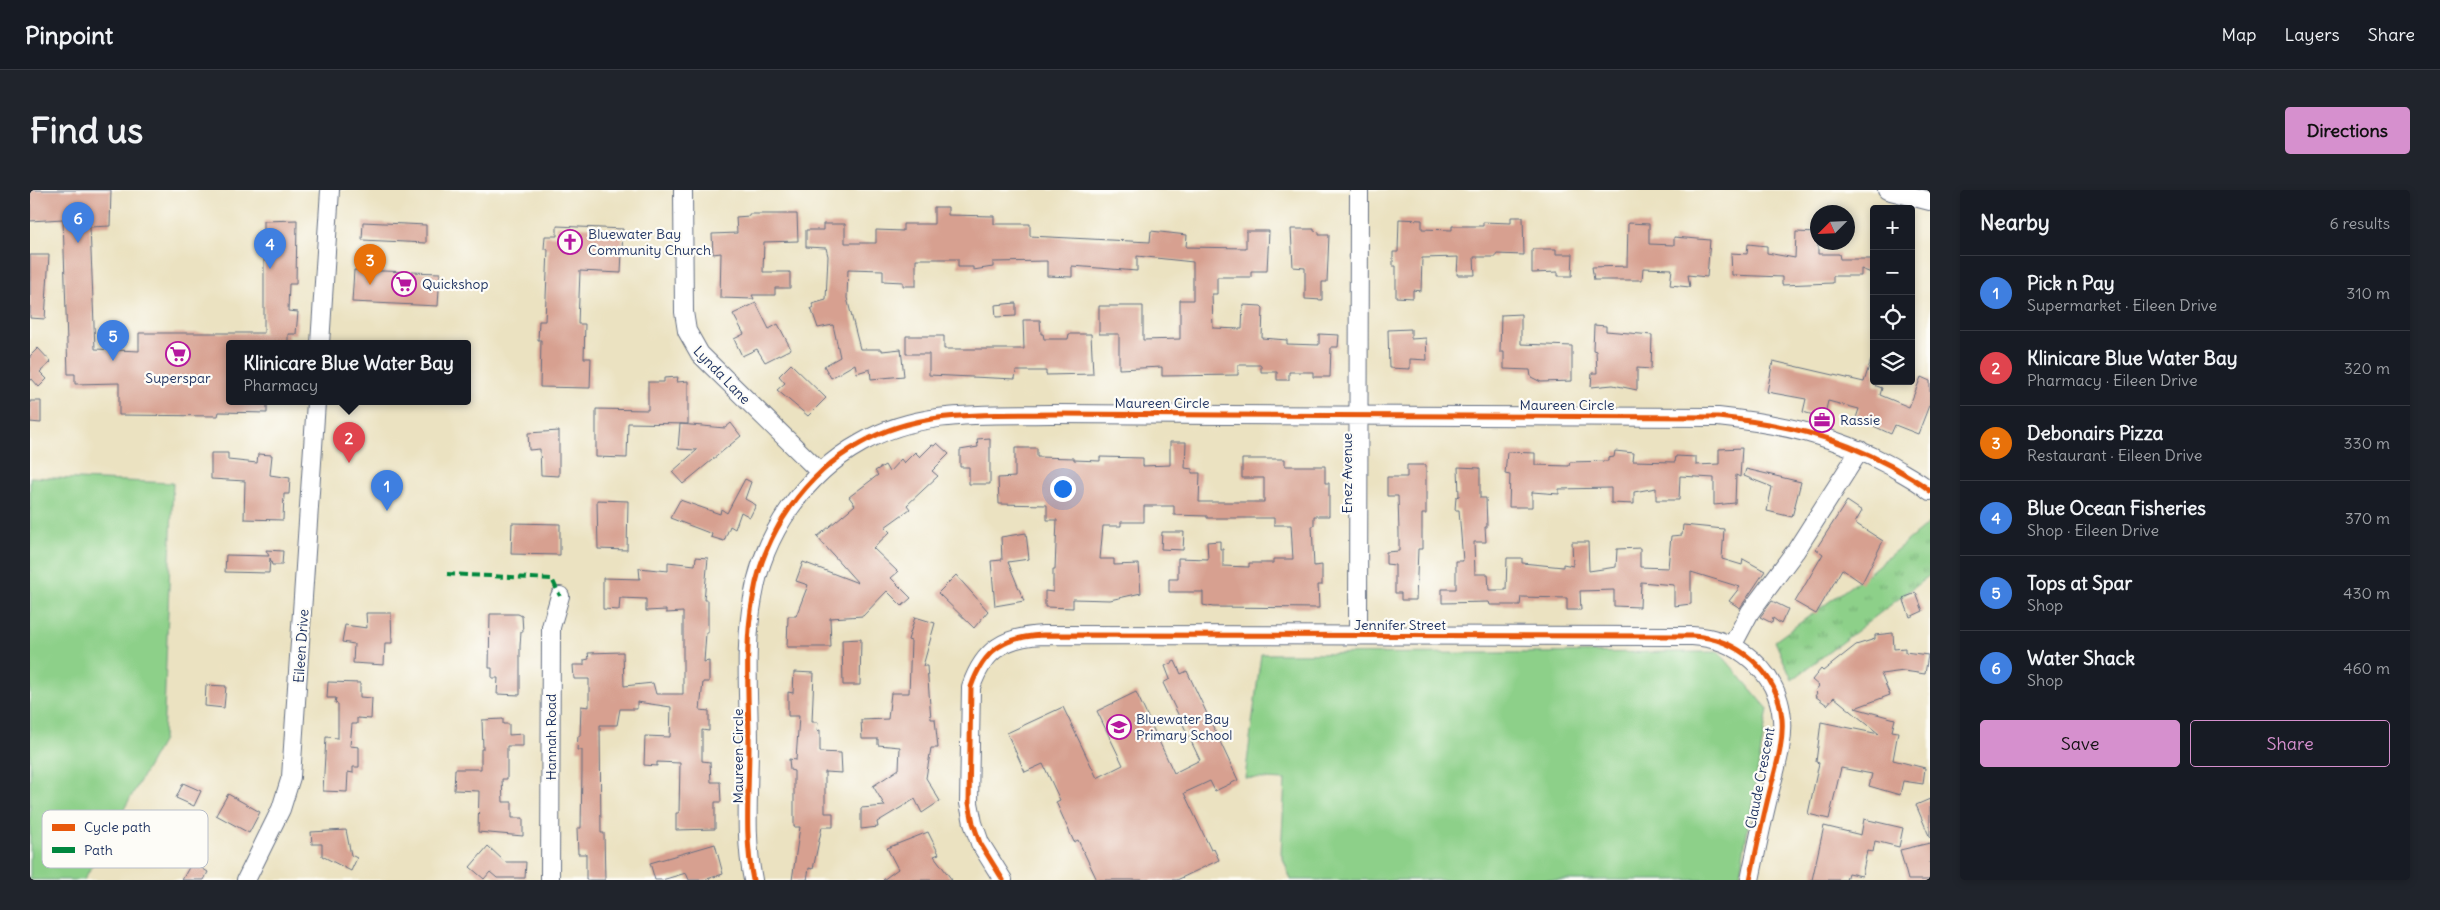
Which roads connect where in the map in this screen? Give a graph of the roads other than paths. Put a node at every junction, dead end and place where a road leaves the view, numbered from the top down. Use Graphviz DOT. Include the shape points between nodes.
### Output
graph roads {
  1 [pos="330,190"];
  2 [pos="683,190"];
  3 [pos="1359,190"];
  4 [pos="1887,190"];
  5 [pos="1930,201"];
  6 [pos="320,340"];
  7 [pos="316,405"];
  8 [pos="1358,416"];
  9 [pos="1860,450"];
  10 [pos="820,472"];
  11 [pos="1930,491"];
  12 [pos="560,596"];
  13 [pos="1358,636"];
  14 [pos="1732,646"];
  15 [pos="1751,658"];
  16 [pos="246,880"];
  17 [pos="550,880"];
  18 [pos="753,880"];
  19 [pos="1003,880"];
  20 [pos="1750,880"];
  1 -- 6 [label="street"];
  2 -- 10 [label="street, Lynda Lane" via="684,312 692,344"];
  3 -- 8 [label="street, Enez Avenue"];
  4 -- 5 [label="street"];
  7 -- 16 [label="street, Eileen Drive" via="296,740 291,777 281,809"];
  8 -- 9 [label="street, Maureen Circle" via="1718,417 1806,431"];
  8 -- 10 [label="street, Maureen Circle" via="950,416 914,422 863,441"];
  8 -- 13 [label="street, Enez Avenue"];
  9 -- 11 [label="street, Maureen Circle"];
  9 -- 14 [label="street" via="1795,552 1750,612"];
  10 -- 18 [label="street, Maureen Circle" via="788,510 778,528 752,598 749,828"];
  12 -- 17 [label="street, Hannah Road" via="551,627"];
  13 -- 14 [label="street, Jennifer Street" via="1702,636"];
  13 -- 19 [label="street, Jennifer Street" via="1044,634 1009,640 999,646 987,656 971,687 969,803 980,843"];
  14 -- 15 [label="street, Jennifer Street"];
  15 -- 20 [label="street, Claude Crescent" via="1773,686 1782,718 1780,748"];
}
